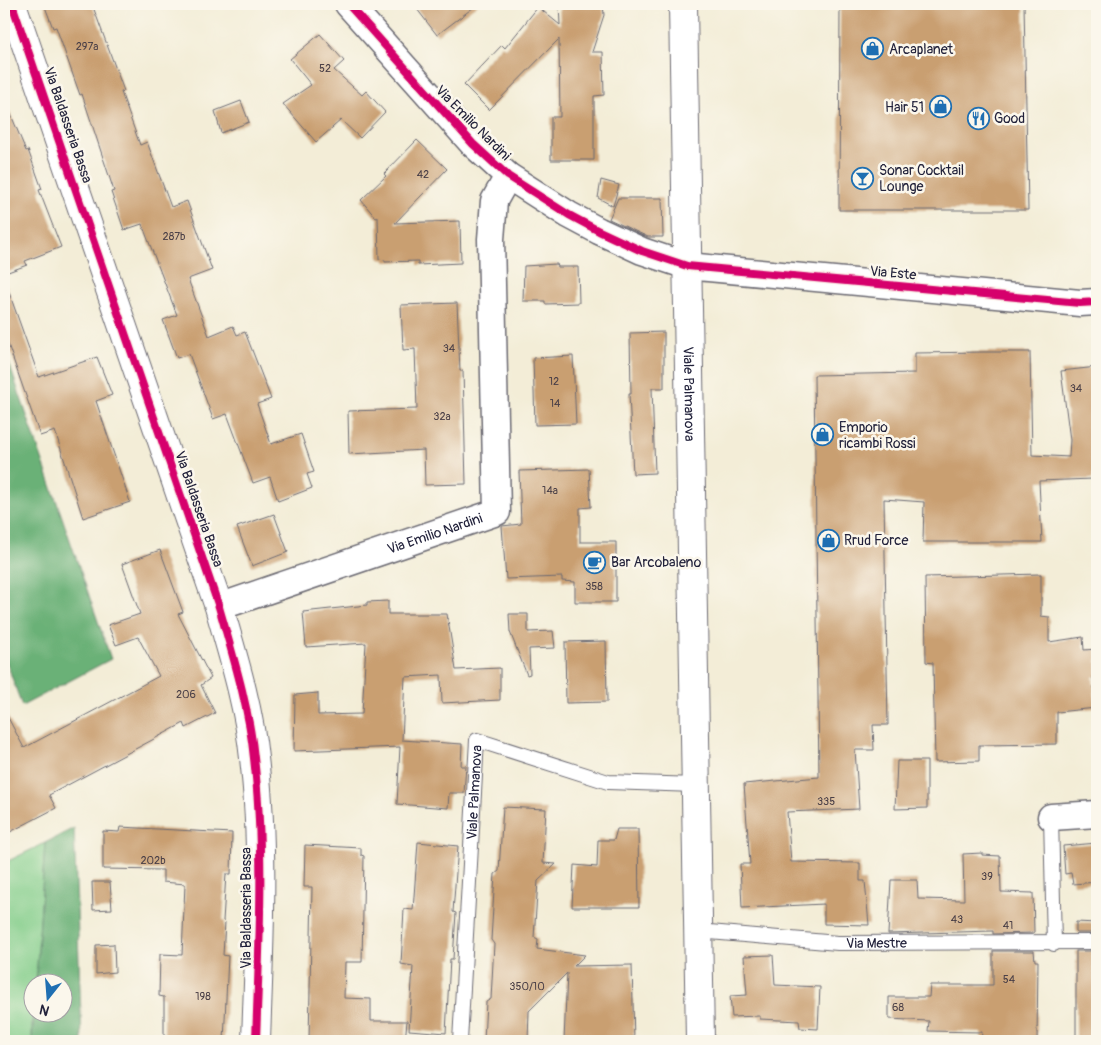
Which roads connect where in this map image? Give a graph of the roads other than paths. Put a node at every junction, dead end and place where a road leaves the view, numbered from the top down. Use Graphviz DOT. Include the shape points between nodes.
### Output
graph roads {
  1 [pos="12,4"];
  2 [pos="348,4"];
  3 [pos="682,4"];
  4 [pos="508,176"];
  5 [pos="687,266"];
  6 [pos="1097,302"];
  7 [pos="219,607"];
  8 [pos="695,785"];
  9 [pos="1097,814"];
  10 [pos="1051,817"];
  11 [pos="698,931"];
  12 [pos="1097,942"];
  13 [pos="1054,944"];
  14 [pos="256,1041"];
  15 [pos="460,1041"];
  16 [pos="700,1041"];
  1 -- 7 [label="street, Via Baldasseria Bassa"];
  2 -- 4 [label="street, Via Emilio Nardini" via="473,144"];
  3 -- 5 [label="street, Viale Palmanova"];
  4 -- 5 [label="street, Via Emilio Nardini" via="599,231 642,251"];
  4 -- 7 [label="street, Via Emilio Nardini" via="494,202 491,239 498,512"];
  5 -- 6 [label="street, Via Este"];
  5 -- 8 [label="street, Viale Palmanova"];
  7 -- 14 [label="street, Via Baldasseria Bassa" via="245,705 255,765 260,871"];
  8 -- 11 [label="street, Viale Palmanova"];
  8 -- 15 [label="lane, Viale Palmanova" via="608,782 477,740"];
  9 -- 10 [label="street"];
  10 -- 13 [label="lane"];
  11 -- 13 [label="lane, Via Mestre" via="838,944"];
  11 -- 16 [label="street, Viale Palmanova"];
  12 -- 13 [label="lane, Via Mestre"];
}
